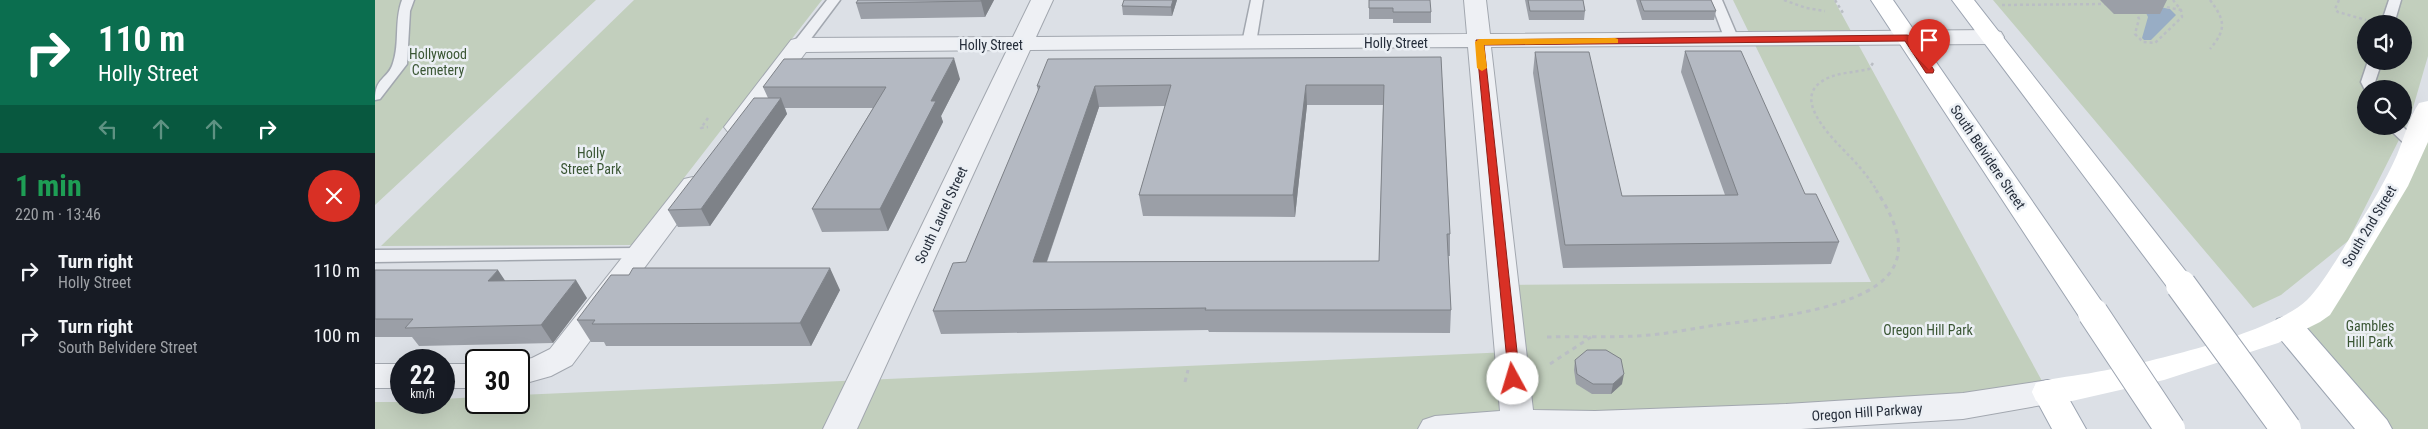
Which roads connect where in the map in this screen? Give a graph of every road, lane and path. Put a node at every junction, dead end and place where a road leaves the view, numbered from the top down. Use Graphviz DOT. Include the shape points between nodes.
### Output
graph roads {
  1 [pos="408,0"];
  2 [pos="834,0"];
  3 [pos="1042,0"];
  4 [pos="1257,0"];
  5 [pos="1475,0"];
  6 [pos="1716,0"];
  7 [pos="1784,0"];
  8 [pos="1835,0"];
  9 [pos="1882,0"];
  10 [pos="1963,0"];
  11 [pos="2173,0"];
  12 [pos="2209,0"];
  13 [pos="2339,0"];
  14 [pos="2395,0"];
  15 [pos="2112,4"];
  16 [pos="2000,5"];
  17 [pos="2157,5"];
  18 [pos="2133,9"];
  19 [pos="2181,10"];
  20 [pos="1829,12"];
  21 [pos="1836,13"];
  22 [pos="2390,15"];
  23 [pos="2357,18"];
  24 [pos="1993,37"];
  25 [pos="1907,38"];
  26 [pos="1732,40"];
  27 [pos="1479,42"];
  28 [pos="1249,43"];
  29 [pos="799,45"];
  30 [pos="1021,45"];
  31 [pos="2210,49"];
  32 [pos="1873,62"];
  33 [pos="375,96"];
  34 [pos="2423,127"];
  35 [pos="723,145"];
  36 [pos="706,168"];
  37 [pos="641,254"];
  38 [pos="375,256"];
  39 [pos="2288,327"];
  40 [pos="1592,336"];
  41 [pos="1547,337"];
  42 [pos="1551,364"];
  43 [pos="530,370"];
  44 [pos="1188,370"];
  45 [pos="375,376"];
  46 [pos="390,376"];
  47 [pos="1185,382"];
  48 [pos="2047,392"];
  49 [pos="1518,423"];
  50 [pos="840,429"];
  51 [pos="1435,429"];
  52 [pos="2069,429"];
  53 [pos="2170,429"];
  54 [pos="2286,429"];
  55 [pos="2375,429"];
  1 -- 33 [label="lane" via="403,11 400,64"];
  2 -- 29 [label="lane"];
  3 -- 30 [label="street, South Laurel Street"];
  4 -- 28 [label="lane"];
  5 -- 27 [label="street"];
  6 -- 26 [label="lane"];
  7 -- 20 [label="path"];
  8 -- 21 [label="path" via="1843,13"];
  9 -- 25 [label="main road, South Belvidere Street"];
  10 -- 24 [label="main road"];
  11 -- 19 [label="path"];
  12 -- 31 [label="path" via="2220,13 2224,26 2221,38"];
  13 -- 23 [label="path" via="2335,9 2338,12"];
  14 -- 22 [label="lane"];
  15 -- 16 [label="path"];
  17 -- 19 [label="path"];
  18 -- 19 [label="path" via="2139,14 2135,34 2138,40 2147,44 2155,43 2182,17"];
  24 -- 25 [label="street, Holly Street"];
  24 -- 54 [label="main road, bridge"];
  25 -- 26 [label="street, Holly Street"];
  25 -- 53 [label="main road, South Belvidere Street, bridge"];
  26 -- 27 [label="street, Holly Street"];
  27 -- 28 [label="street, Holly Street"];
  27 -- 49 [label="street"];
  28 -- 30 [label="street, Holly Street"];
  29 -- 30 [label="street, Holly Street"];
  29 -- 35 [label="street"];
  30 -- 50 [label="street, South Laurel Street"];
  32 -- 40 [label="path" via="1863,72 1823,80 1813,90 1810,103 1822,126 1844,148 1873,187 1893,223 1897,256 1884,280 1848,299 1810,311 1650,335"];
  34 -- 39 [label="main road, South 2nd Street" via="2385,205 2319,307"];
  36 -- 37 [label="street"];
  37 -- 38 [label="lane"];
  37 -- 43 [label="street" via="561,357"];
  39 -- 48 [label="main road, Oregon Hill Parkway" via="2165,368 2108,383"];
  39 -- 55 [label="main road"];
  40 -- 41 [label="path"];
  40 -- 42 [label="path"];
  44 -- 47 [label="path"];
  45 -- 46 [label="street"];
  48 -- 49 [label="street, Oregon Hill Parkway" via="1963,406 1785,417 1595,424"];
  48 -- 52 [label="main road"];
  49 -- 51 [label="street, Oregon Hill Parkway"];
}
